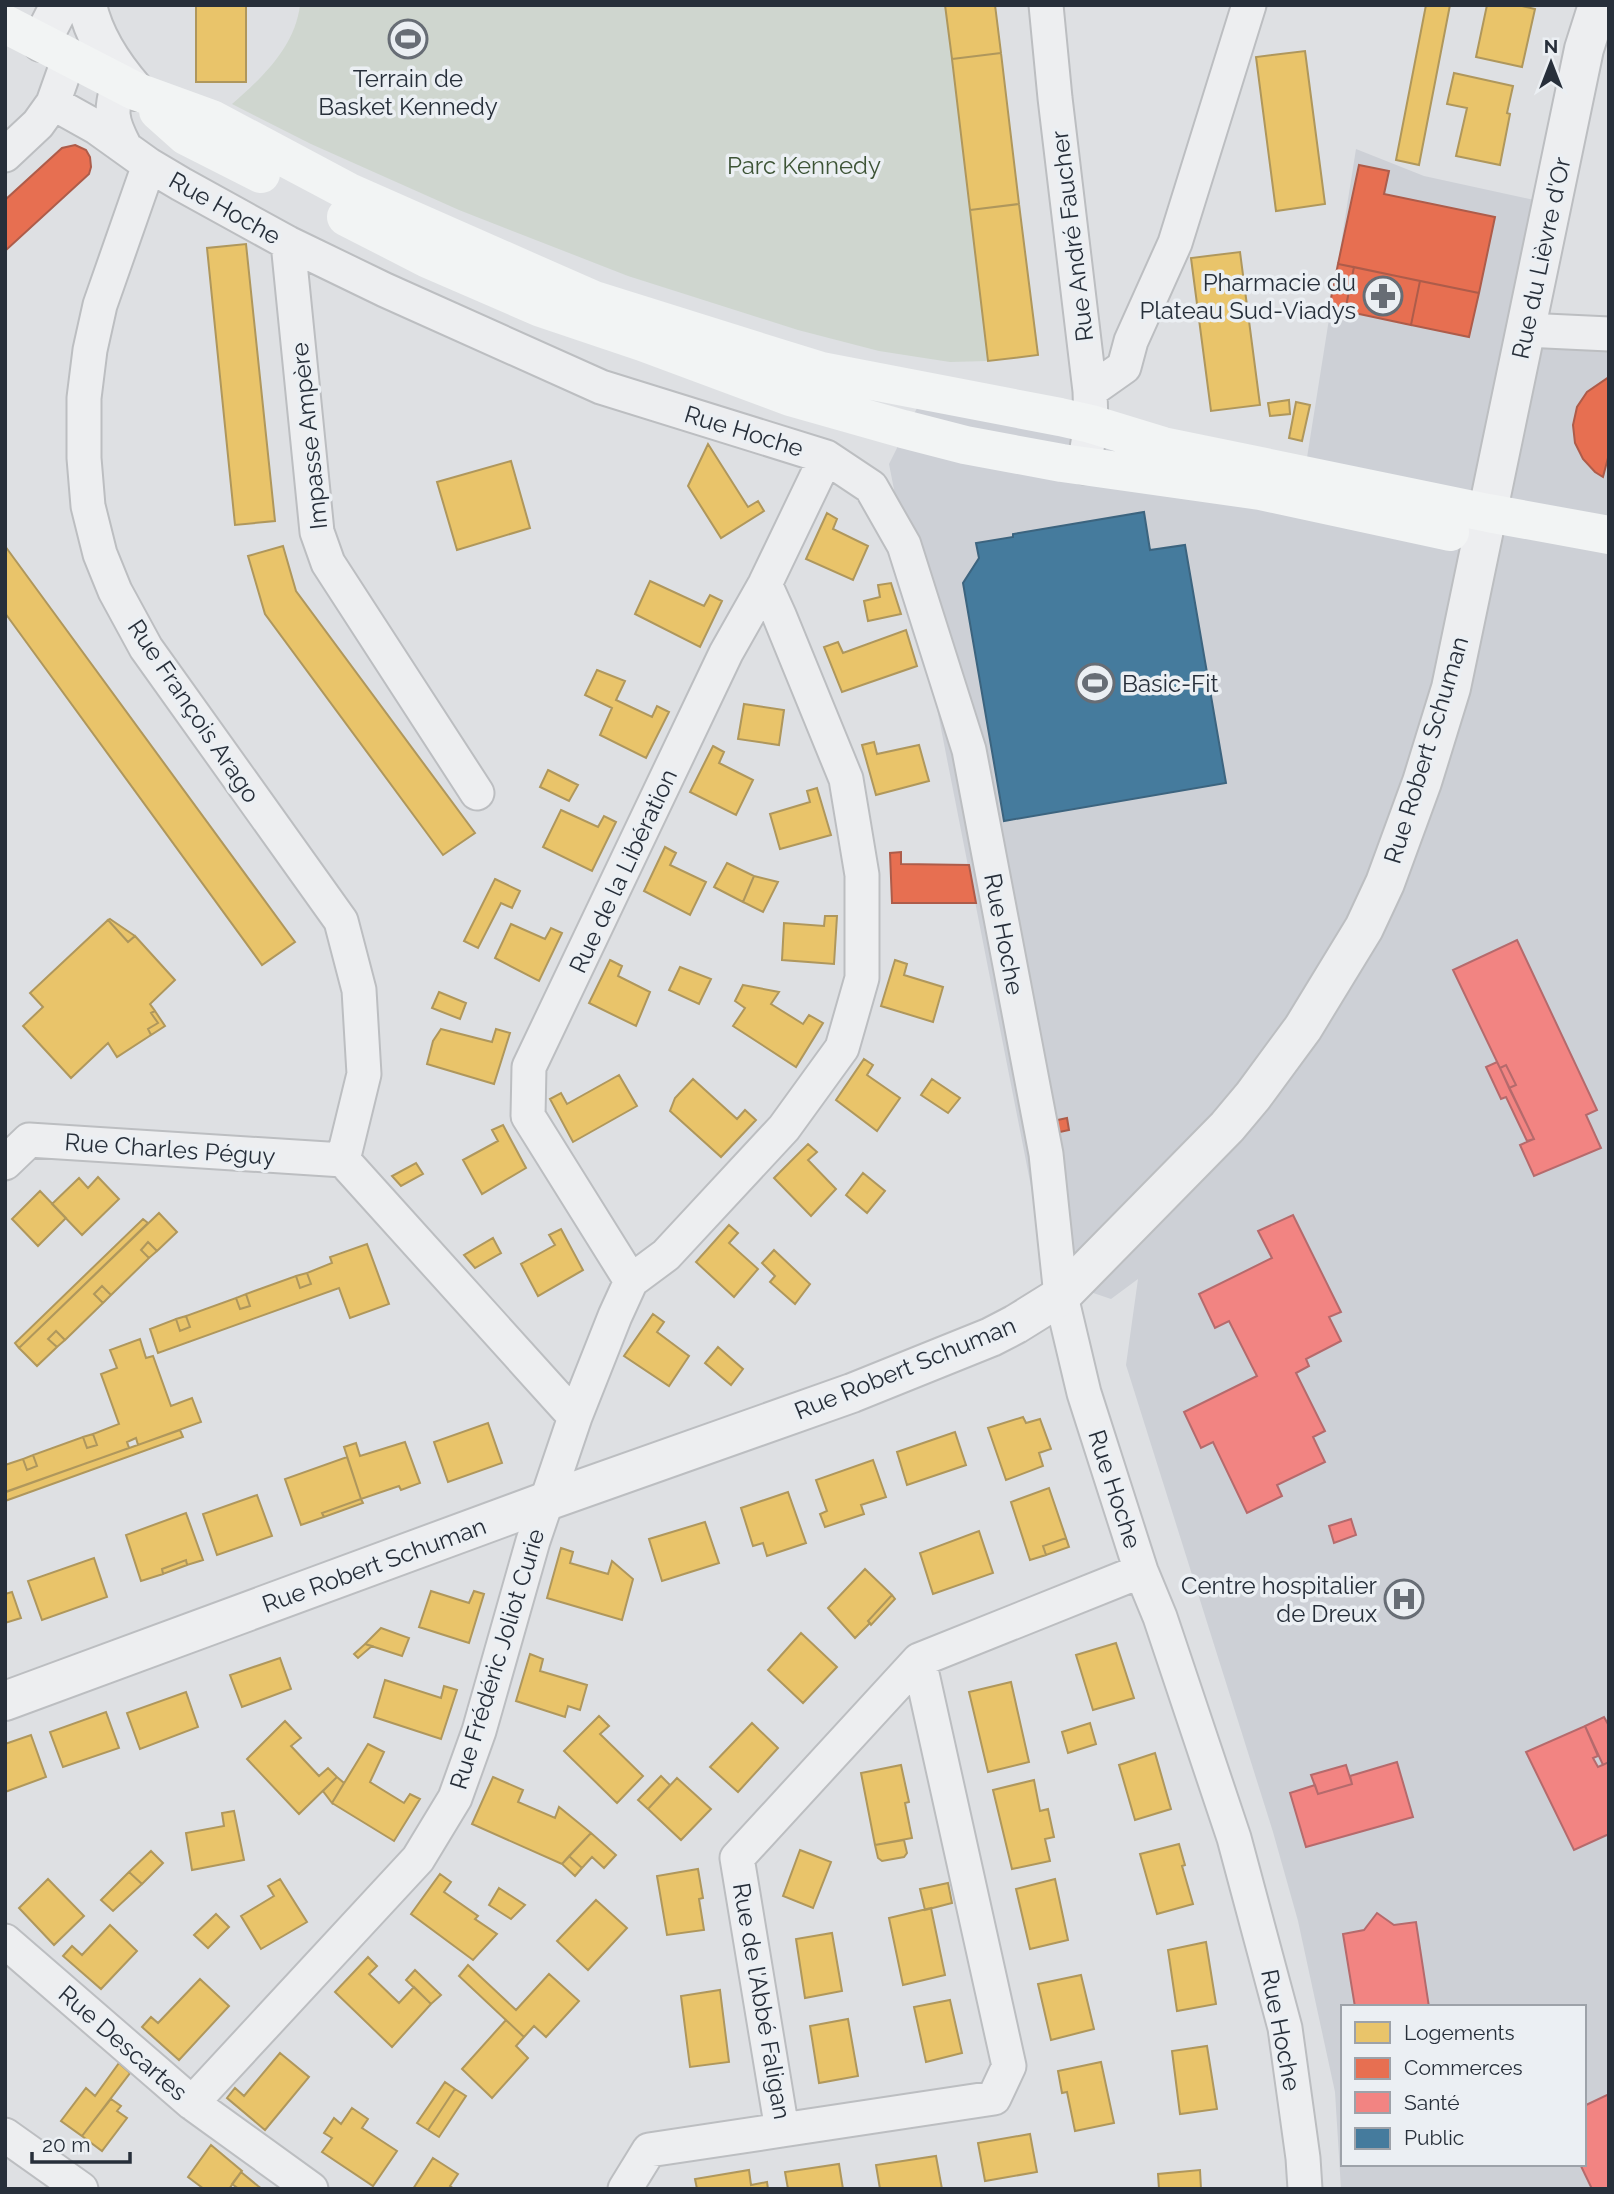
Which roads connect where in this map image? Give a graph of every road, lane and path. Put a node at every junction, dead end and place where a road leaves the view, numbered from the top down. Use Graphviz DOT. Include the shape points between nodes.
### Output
graph roads {
  1 [pos="60,5"];
  2 [pos="86,5"];
  3 [pos="1046,5"];
  4 [pos="1249,5"];
  5 [pos="1598,5"];
  6 [pos="5,24"];
  7 [pos="55,50"];
  8 [pos="127,87"];
  9 [pos="53,103"];
  10 [pos="5,155"];
  11 [pos="136,155"];
  12 [pos="288,243"];
  13 [pos="1525,330"];
  14 [pos="1609,334"];
  15 [pos="1091,407"];
  16 [pos="826,457"];
  17 [pos="1084,467"];
  18 [pos="1485,526"];
  19 [pos="1609,535"];
  20 [pos="1609,561"];
  21 [pos="765,584"];
  22 [pos="477,793"];
  23 [pos="343,1160"];
  24 [pos="5,1163"];
  25 [pos="631,1281"];
  26 [pos="1061,1296"];
  27 [pos="575,1417"];
  28 [pos="547,1501"];
  29 [pos="1141,1571"];
  30 [pos="919,1660"];
  31 [pos="5,1701"];
  32 [pos="5,1941"];
  33 [pos="192,2103"];
  34 [pos="782,2130"];
  35 [pos="5,2135"];
  36 [pos="81,2189"];
  37 [pos="312,2189"];
  38 [pos="625,2189"];
  39 [pos="1305,2189"];
  1 -- 7 [label="street"];
  2 -- 8 [label="street"];
  3 -- 15 [label="street, Rue André Faucher"];
  4 -- 15 [label="street" via="1175,243 1131,341 1124,368"];
  5 -- 13 [label="street, Rue du Lièvre d'Or" via="1584,49"];
  6 -- 7 [label="main road"];
  7 -- 8 [label="main road"];
  7 -- 9 [label="street"];
  8 -- 11 [label="street" via="112,116"];
  8 -- 15 [label="main road" via="212,119 351,193 594,300 821,371"];
  8 -- 17 [label="main road" via="186,136 428,259 541,308 790,397 934,438"];
  9 -- 10 [label="street"];
  9 -- 11 [label="street, Rue Hoche"];
  11 -- 12 [label="street, Rue Hoche"];
  11 -- 23 [label="street, Rue François Arago" via="90,350 84,398 88,506 100,554 146,649 341,921 359,990 364,1074"];
  12 -- 16 [label="street, Rue Hoche" via="601,387"];
  12 -- 22 [label="street, Impasse Ampère" via="317,532 328,563"];
  13 -- 14 [label="street"];
  13 -- 18 [label="street, Rue du Lièvre d'Or"];
  15 -- 17 [label="street, Rue André Faucher"];
  15 -- 18 [label="main road" via="1163,446"];
  16 -- 21 [label="street, Rue de la Libération"];
  16 -- 26 [label="street, Rue Hoche" via="871,487 904,545 969,750 1046,1154"];
  17 -- 18 [label="main road"];
  18 -- 19 [label="main road"];
  18 -- 20 [label="main road"];
  18 -- 26 [label="street, Rue Robert Schuman" via="1451,688 1422,782 1364,928 1303,1028 1253,1096 1188,1169"];
  21 -- 25 [label="street, Rue de la Libération" via="726,653 529,1067 528,1116"];
  21 -- 25 [label="street, Rue Frédéric Joliot Curie" via="846,779 862,875 862,978 842,1048 784,1128 666,1255"];
  23 -- 24 [label="street, Rue Charles Péguy" via="29,1140"];
  23 -- 27 [label="street"];
  25 -- 27 [label="street, Rue Frédéric Joliot Curie"];
  26 -- 28 [label="street, Rue Robert Schuman" via="1016,1324 950,1355"];
  26 -- 29 [label="street, Rue Hoche" via="1084,1393"];
  27 -- 28 [label="street, Rue Frédéric Joliot Curie"];
  28 -- 31 [label="street, Rue Robert Schuman"];
  28 -- 33 [label="street, Rue Frédéric Joliot Curie" via="455,1798 418,1859"];
  29 -- 30 [label="street, Rue de l'Abbé Faligan"];
  29 -- 39 [label="street, Rue Hoche" via="1234,1838 1285,2028"];
  30 -- 34 [label="street, Rue de l'Abbé Faligan" via="737,1858"];
  30 -- 34 [label="street, Rue de l'Abbé Faligan" via="1009,2066 994,2098"];
  32 -- 33 [label="street, Rue Descartes"];
  33 -- 37 [label="street, Rue Descartes"];
  34 -- 38 [label="street" via="649,2150"];
  35 -- 36 [label="street"];
}
